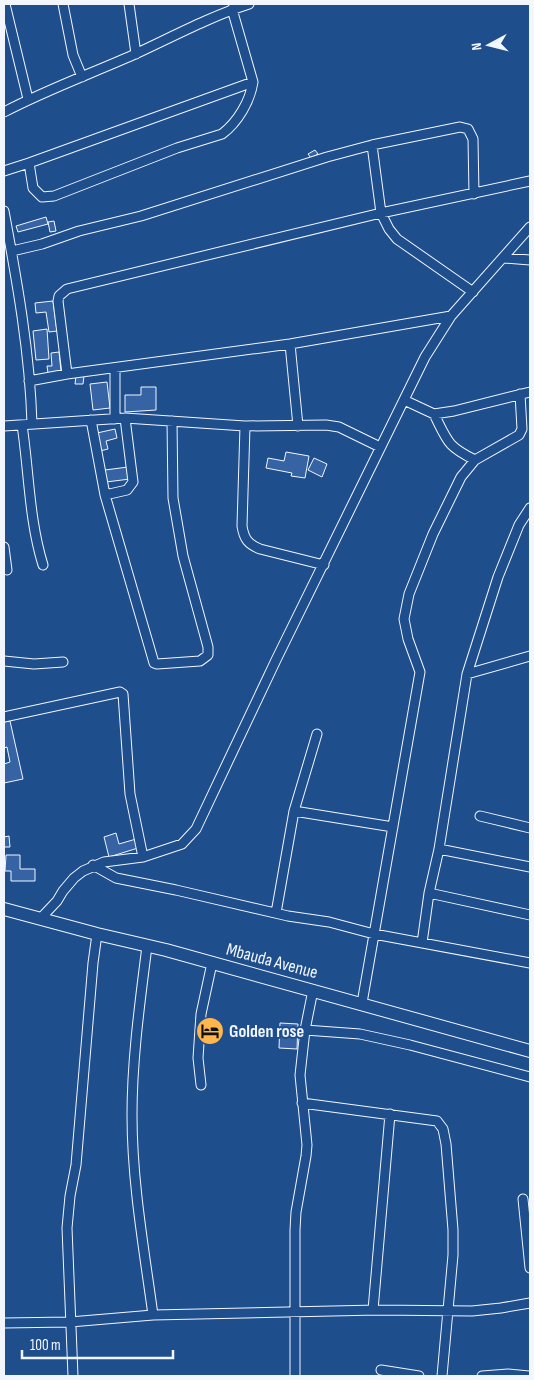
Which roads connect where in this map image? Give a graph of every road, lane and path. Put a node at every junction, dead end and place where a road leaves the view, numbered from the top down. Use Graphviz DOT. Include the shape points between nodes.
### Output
graph roads {
  1 [pos="5,4"];
  2 [pos="63,4"];
  3 [pos="129,4"];
  4 [pos="249,4"];
  5 [pos="232,9"];
  6 [pos="136,54"];
  7 [pos="82,77"];
  8 [pos="254,82"];
  9 [pos="28,99"];
  10 [pos="4,112"];
  11 [pos="372,145"];
  12 [pos="29,164"];
  13 [pos="4,171"];
  14 [pos="530,181"];
  15 [pos="474,194"];
  16 [pos="4,211"];
  17 [pos="380,213"];
  18 [pos="530,227"];
  19 [pos="12,251"];
  20 [pos="504,258"];
  21 [pos="530,260"];
  22 [pos="473,292"];
  23 [pos="452,316"];
  24 [pos="290,344"];
  25 [pos="115,368"];
  26 [pos="67,374"];
  27 [pos="30,381"];
  28 [pos="530,392"];
  29 [pos="520,394"];
  30 [pos="404,400"];
  31 [pos="434,414"];
  32 [pos="125,418"];
  33 [pos="91,420"];
  34 [pos="115,420"];
  35 [pos="172,421"];
  36 [pos="22,424"];
  37 [pos="32,424"];
  38 [pos="4,426"];
  39 [pos="245,426"];
  40 [pos="298,426"];
  41 [pos="380,447"];
  42 [pos="476,460"];
  43 [pos="105,495"];
  44 [pos="530,508"];
  45 [pos="4,548"];
  46 [pos="324,564"];
  47 [pos="43,565"];
  48 [pos="7,570"];
  49 [pos="530,656"];
  50 [pos="4,661"];
  51 [pos="64,662"];
  52 [pos="467,674"];
  53 [pos="4,717"];
  54 [pos="317,734"];
  55 [pos="294,811"];
  56 [pos="480,816"];
  57 [pos="393,827"];
  58 [pos="530,828"];
  59 [pos="439,849"];
  60 [pos="143,857"];
  61 [pos="93,866"];
  62 [pos="530,868"];
  63 [pos="429,894"];
  64 [pos="4,909"];
  65 [pos="276,913"];
  66 [pos="530,915"];
  67 [pos="40,919"];
  68 [pos="97,934"];
  69 [pos="374,934"];
  70 [pos="422,943"];
  71 [pos="147,946"];
  72 [pos="212,963"];
  73 [pos="530,963"];
  74 [pos="313,990"];
  75 [pos="362,1003"];
  76 [pos="305,1030"];
  77 [pos="530,1051"];
  78 [pos="530,1077"];
  79 [pos="201,1085"];
  80 [pos="302,1103"];
  81 [pos="390,1114"];
  82 [pos="524,1199"];
  83 [pos="530,1268"];
  84 [pos="530,1303"];
  85 [pos="373,1310"];
  86 [pos="449,1311"];
  87 [pos="296,1312"];
  88 [pos="153,1315"];
  89 [pos="70,1322"];
  90 [pos="4,1323"];
  91 [pos="381,1370"];
  92 [pos="73,1376"];
  93 [pos="296,1376"];
  94 [pos="419,1376"];
  95 [pos="442,1376"];
  96 [pos="482,1376"];
  97 [pos="530,1376"];
  1 -- 9 [label="street"];
  2 -- 7 [label="street" via="73,55"];
  3 -- 6 [label="street"];
  4 -- 5 [label="street"];
  5 -- 6 [label="street"];
  5 -- 8 [label="street"];
  6 -- 7 [label="street"];
  7 -- 9 [label="street"];
  8 -- 12 [label="street"];
  8 -- 12 [label="street" via="239,115 222,134 54,196 42,197 33,188"];
  9 -- 10 [label="street"];
  11 -- 15 [label="street" via="465,127 473,139"];
  11 -- 17 [label="street"];
  11 -- 19 [label="street" via="141,216"];
  12 -- 13 [label="street"];
  14 -- 15 [label="street"];
  15 -- 17 [label="street"];
  16 -- 19 [label="street"];
  17 -- 22 [label="street" via="397,239"];
  17 -- 26 [label="street" via="67,289 58,301"];
  18 -- 20 [label="street"];
  19 -- 27 [label="street"];
  20 -- 21 [label="street"];
  20 -- 22 [label="street"];
  22 -- 23 [label="street"];
  23 -- 24 [label="street"];
  23 -- 30 [label="street"];
  24 -- 25 [label="street"];
  24 -- 40 [label="street"];
  25 -- 26 [label="street"];
  25 -- 34 [label="street"];
  26 -- 27 [label="street"];
  27 -- 37 [label="street"];
  28 -- 29 [label="street"];
  29 -- 31 [label="street"];
  29 -- 42 [label="street" via="522,429 519,434"];
  30 -- 31 [label="street"];
  30 -- 41 [label="street"];
  31 -- 42 [label="street" via="452,448"];
  32 -- 34 [label="street"];
  32 -- 35 [label="street"];
  32 -- 43 [label="street" via="133,482 127,490"];
  33 -- 34 [label="street"];
  33 -- 37 [label="street"];
  33 -- 43 [label="street"];
  35 -- 39 [label="street"];
  35 -- 43 [label="street" via="173,498 183,556 208,646 205,659 154,663"];
  36 -- 37 [label="street"];
  36 -- 38 [label="street"];
  36 -- 47 [label="street" via="34,525"];
  39 -- 40 [label="street"];
  39 -- 46 [label="street" via="242,526 246,541 260,549"];
  40 -- 41 [label="street" via="339,427"];
  41 -- 46 [label="street"];
  42 -- 57 [label="street" via="461,477 409,594 404,619 420,672"];
  44 -- 52 [label="street" via="519,525 498,577"];
  45 -- 48 [label="street"];
  46 -- 60 [label="street" via="196,829 182,844"];
  49 -- 52 [label="street"];
  50 -- 51 [label="street"];
  52 -- 59 [label="street"];
  53 -- 60 [label="street" via="120,692 123,694 130,794"];
  54 -- 55 [label="street"];
  55 -- 57 [label="street"];
  55 -- 65 [label="street"];
  56 -- 58 [label="street"];
  57 -- 69 [label="street"];
  59 -- 62 [label="street"];
  59 -- 63 [label="street"];
  60 -- 61 [label="street"];
  61 -- 65 [label="street" via="116,878"];
  61 -- 67 [label="street" via="74,878"];
  63 -- 66 [label="street"];
  63 -- 70 [label="street"];
  64 -- 67 [label="street, Mbauda Avenue"];
  65 -- 69 [label="street"];
  67 -- 68 [label="street, Mbauda Avenue"];
  68 -- 71 [label="street, Mbauda Avenue"];
  68 -- 89 [label="street" via="76,1166 67,1228"];
  69 -- 70 [label="street"];
  69 -- 75 [label="street"];
  70 -- 73 [label="street"];
  71 -- 72 [label="street, Mbauda Avenue"];
  71 -- 88 [label="street" via="132,1086 132,1118 140,1220"];
  72 -- 74 [label="street, Mbauda Avenue"];
  72 -- 79 [label="street" via="201,1014 198,1058"];
  74 -- 75 [label="street, Mbauda Avenue"];
  74 -- 76 [label="street"];
  75 -- 77 [label="street, Mbauda Avenue"];
  76 -- 78 [label="street" via="360,1034"];
  76 -- 80 [label="street" via="300,1074"];
  80 -- 81 [label="street"];
  80 -- 87 [label="street" via="307,1145 296,1212"];
  81 -- 85 [label="street"];
  81 -- 86 [label="street" via="437,1121 444,1129 452,1230"];
  82 -- 83 [label="street"];
  84 -- 86 [label="street"];
  85 -- 86 [label="street"];
  85 -- 87 [label="street"];
  86 -- 95 [label="street"];
  87 -- 88 [label="street"];
  87 -- 93 [label="street"];
  88 -- 89 [label="street"];
  89 -- 90 [label="street"];
  89 -- 92 [label="street"];
  91 -- 94 [label="street"];
  96 -- 97 [label="street"];
}
